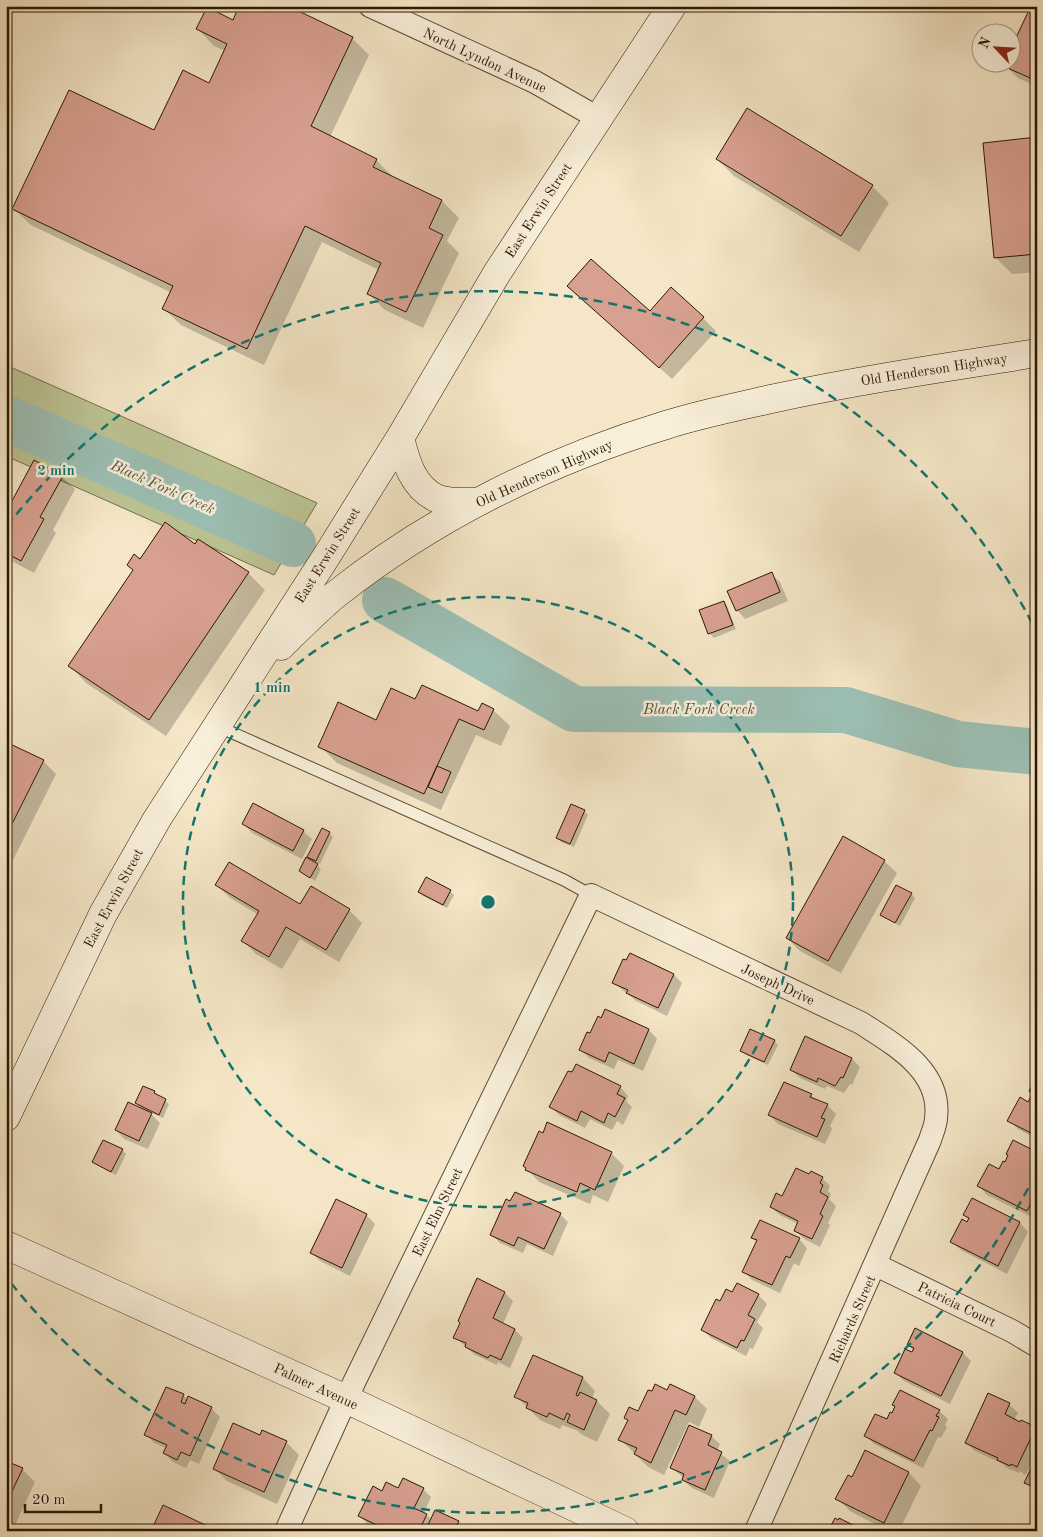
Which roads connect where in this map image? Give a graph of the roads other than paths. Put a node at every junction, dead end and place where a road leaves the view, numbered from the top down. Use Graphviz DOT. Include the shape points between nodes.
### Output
graph roads {
  1 [pos="370,6"];
  2 [pos="672,6"];
  3 [pos="598,118"];
  4 [pos="1037,353"];
  5 [pos="400,438"];
  6 [pos="477,502"];
  7 [pos="250,675"];
  8 [pos="216,726"];
  9 [pos="592,895"];
  10 [pos="937,1104"];
  11 [pos="6,1117"];
  12 [pos="6,1245"];
  13 [pos="876,1265"];
  14 [pos="1037,1346"];
  15 [pos="346,1399"];
  16 [pos="286,1531"];
  17 [pos="624,1531"];
  18 [pos="756,1531"];
  1 -- 3 [label="street, North Lyndon Avenue" via="535,82"];
  2 -- 3 [label="main road, East Erwin Street"];
  3 -- 5 [label="main road, East Erwin Street" via="497,273"];
  4 -- 6 [label="main road, Old Henderson Highway" via="822,388 667,424 575,457"];
  5 -- 6 [label="main road" via="407,464 425,490 439,499"];
  5 -- 7 [label="main road, East Erwin Street"];
  6 -- 7 [label="main road, Old Henderson Highway" via="417,537 334,596"];
  7 -- 8 [label="main road, East Erwin Street"];
  8 -- 9 [label="lane"];
  8 -- 11 [label="main road, East Erwin Street" via="157,819 103,914"];
  9 -- 10 [label="street, Joseph Drive" via="861,1023 902,1049 922,1070 931,1083"];
  9 -- 15 [label="street, East Elm Street"];
  10 -- 13 [label="street, Richards Street" via="930,1140"];
  12 -- 15 [label="main road, Palmer Avenue"];
  13 -- 14 [label="street, Patricia Court"];
  13 -- 18 [label="street, Richards Street"];
  15 -- 16 [label="street, East Elm Street"];
  15 -- 17 [label="main road, Palmer Avenue"];
}
